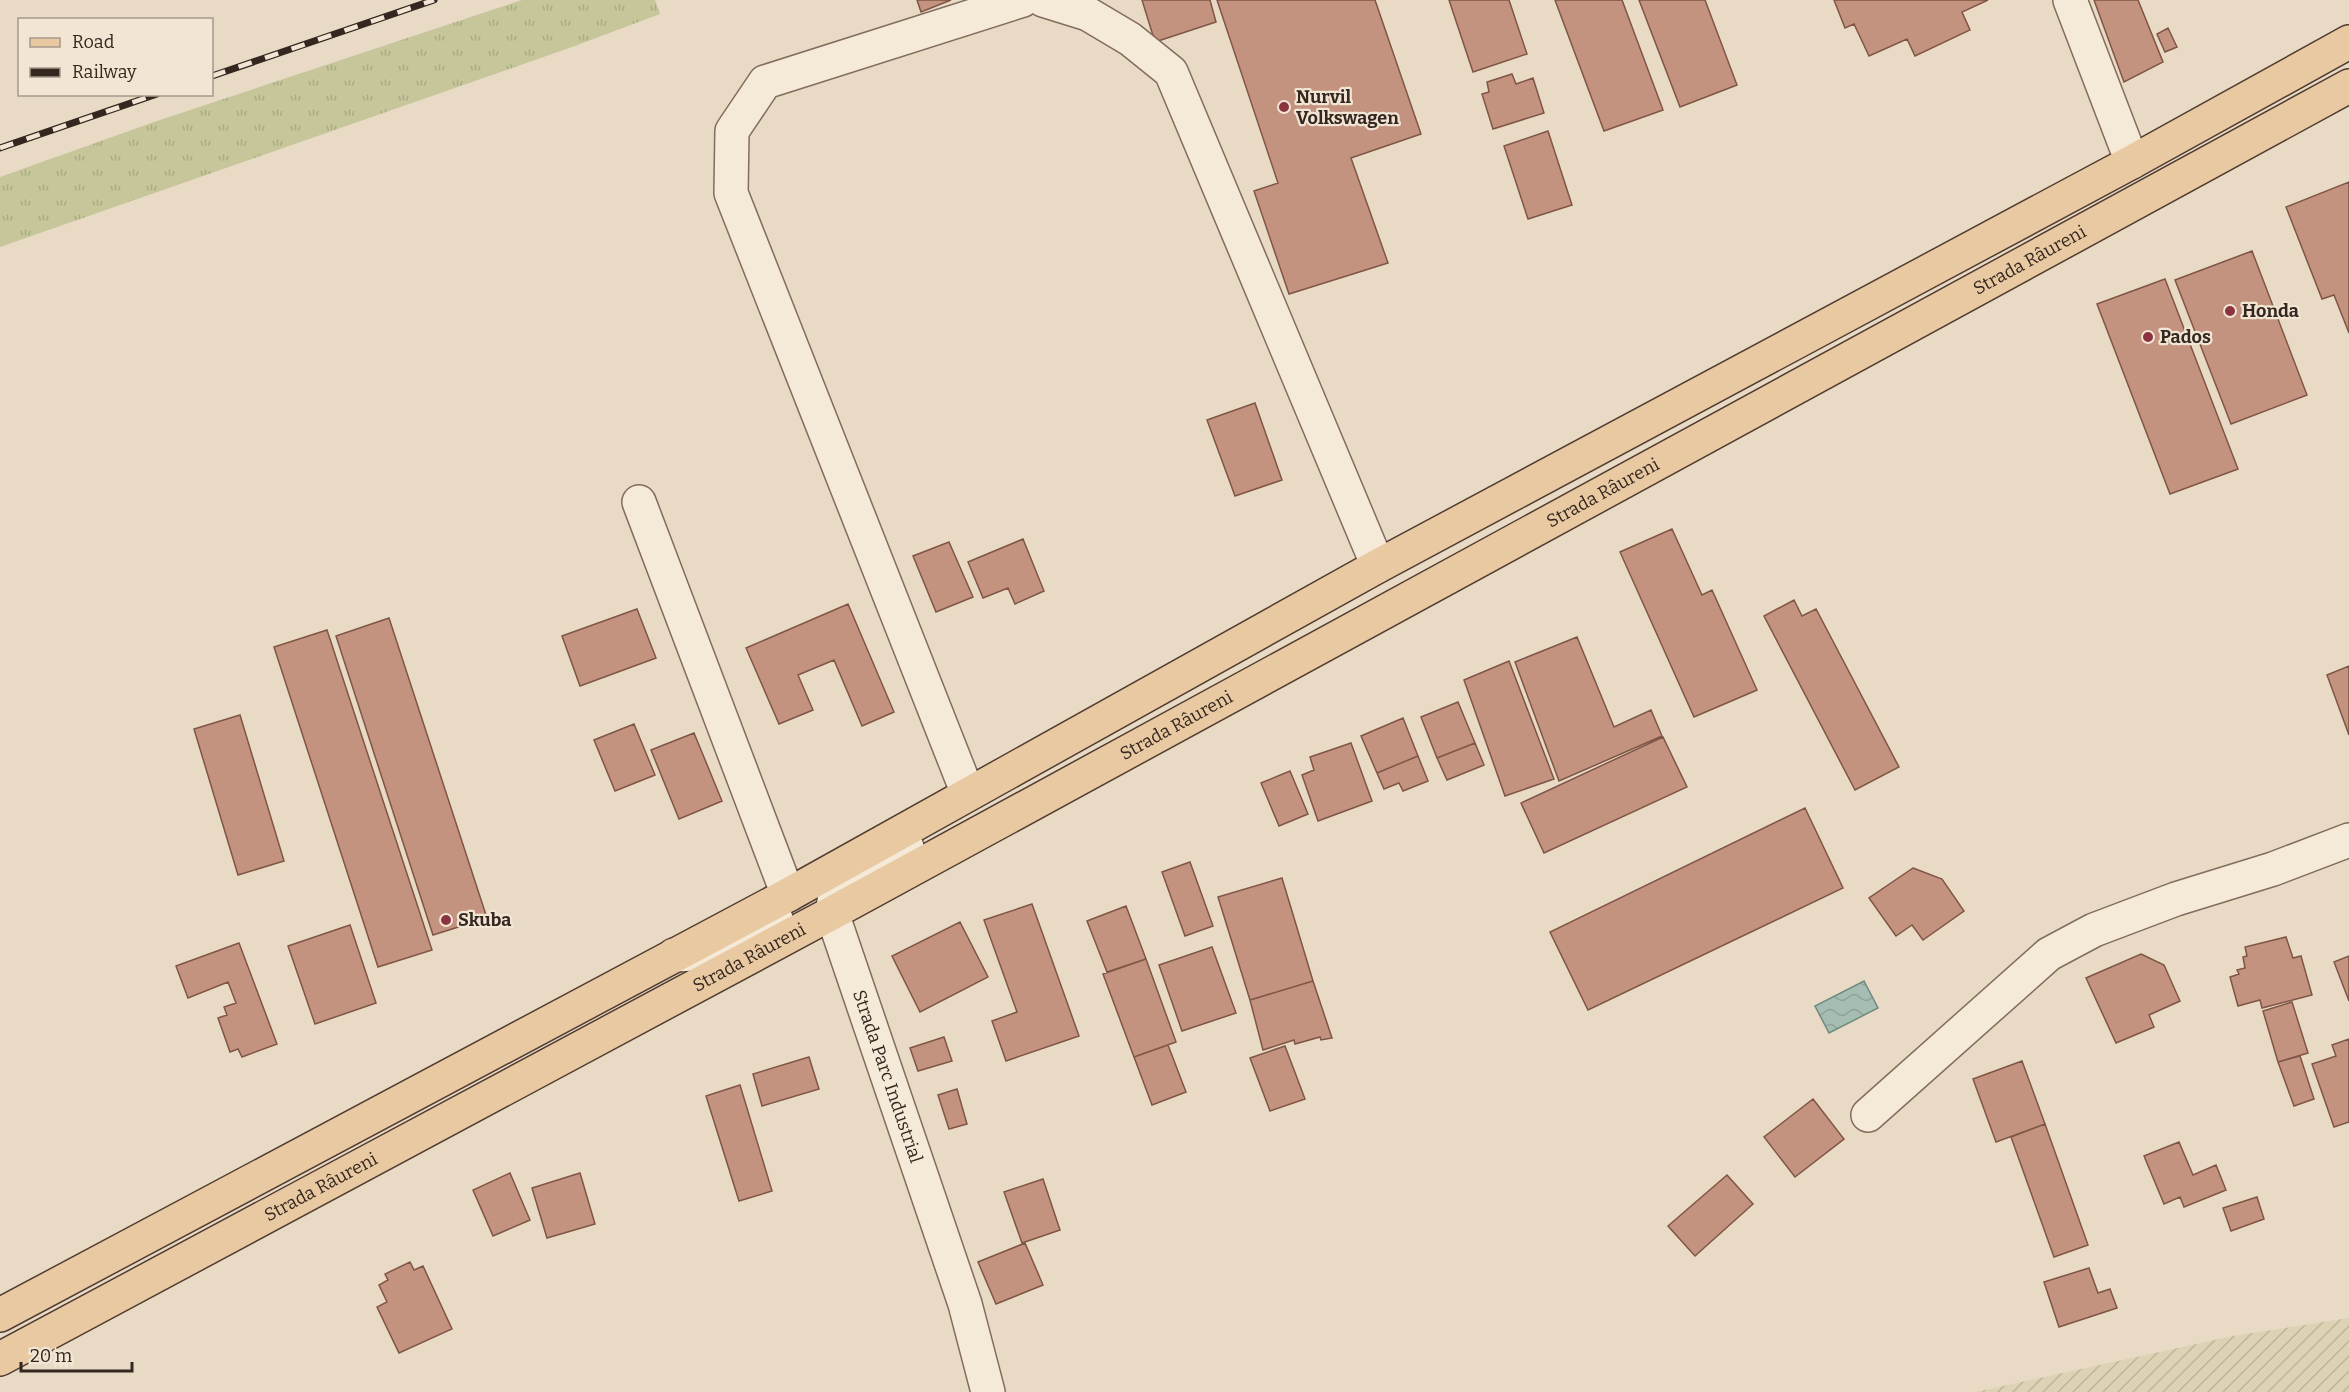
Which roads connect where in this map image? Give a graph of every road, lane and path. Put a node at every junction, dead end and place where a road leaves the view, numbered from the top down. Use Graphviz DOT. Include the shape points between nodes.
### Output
graph roads {
  1 [pos="1023,0"];
  2 [pos="1043,0"];
  3 [pos="2070,0"];
  4 [pos="2349,42"];
  5 [pos="2349,86"];
  6 [pos="2132,162"];
  7 [pos="639,502"];
  8 [pos="1378,566"];
  9 [pos="968,794"];
  10 [pos="939,811"];
  11 [pos="2349,840"];
  12 [pos="788,895"];
  13 [pos="832,913"];
  14 [pos="674,955"];
  15 [pos="1868,1115"];
  16 [pos="0,1315"];
  17 [pos="0,1359"];
  18 [pos="988,1392"];
  1 -- 9 [label="street" via="765,81 732,131 731,193"];
  2 -- 8 [label="street" via="1088,14 1130,39 1171,72"];
  3 -- 6 [label="street"];
  4 -- 6 [label="main road, Strada Râureni"];
  5 -- 13 [label="main road, Strada Râureni"];
  6 -- 8 [label="main road, Strada Râureni"];
  7 -- 12 [label="street"];
  8 -- 9 [label="main road, Strada Râureni"];
  9 -- 10 [label="main road, Strada Râureni"];
  10 -- 12 [label="main road, Strada Râureni"];
  10 -- 13 [label="street" via="930,834 836,890"];
  11 -- 15 [label="street" via="2176,899 2105,926 2049,954"];
  12 -- 14 [label="main road, Strada Râureni"];
  13 -- 14 [label="street" via="811,904 801,905 717,952"];
  13 -- 17 [label="main road, Strada Râureni"];
  13 -- 18 [label="street, Strada Parc Industrial" via="965,1304"];
  14 -- 16 [label="main road, Strada Râureni"];
}
